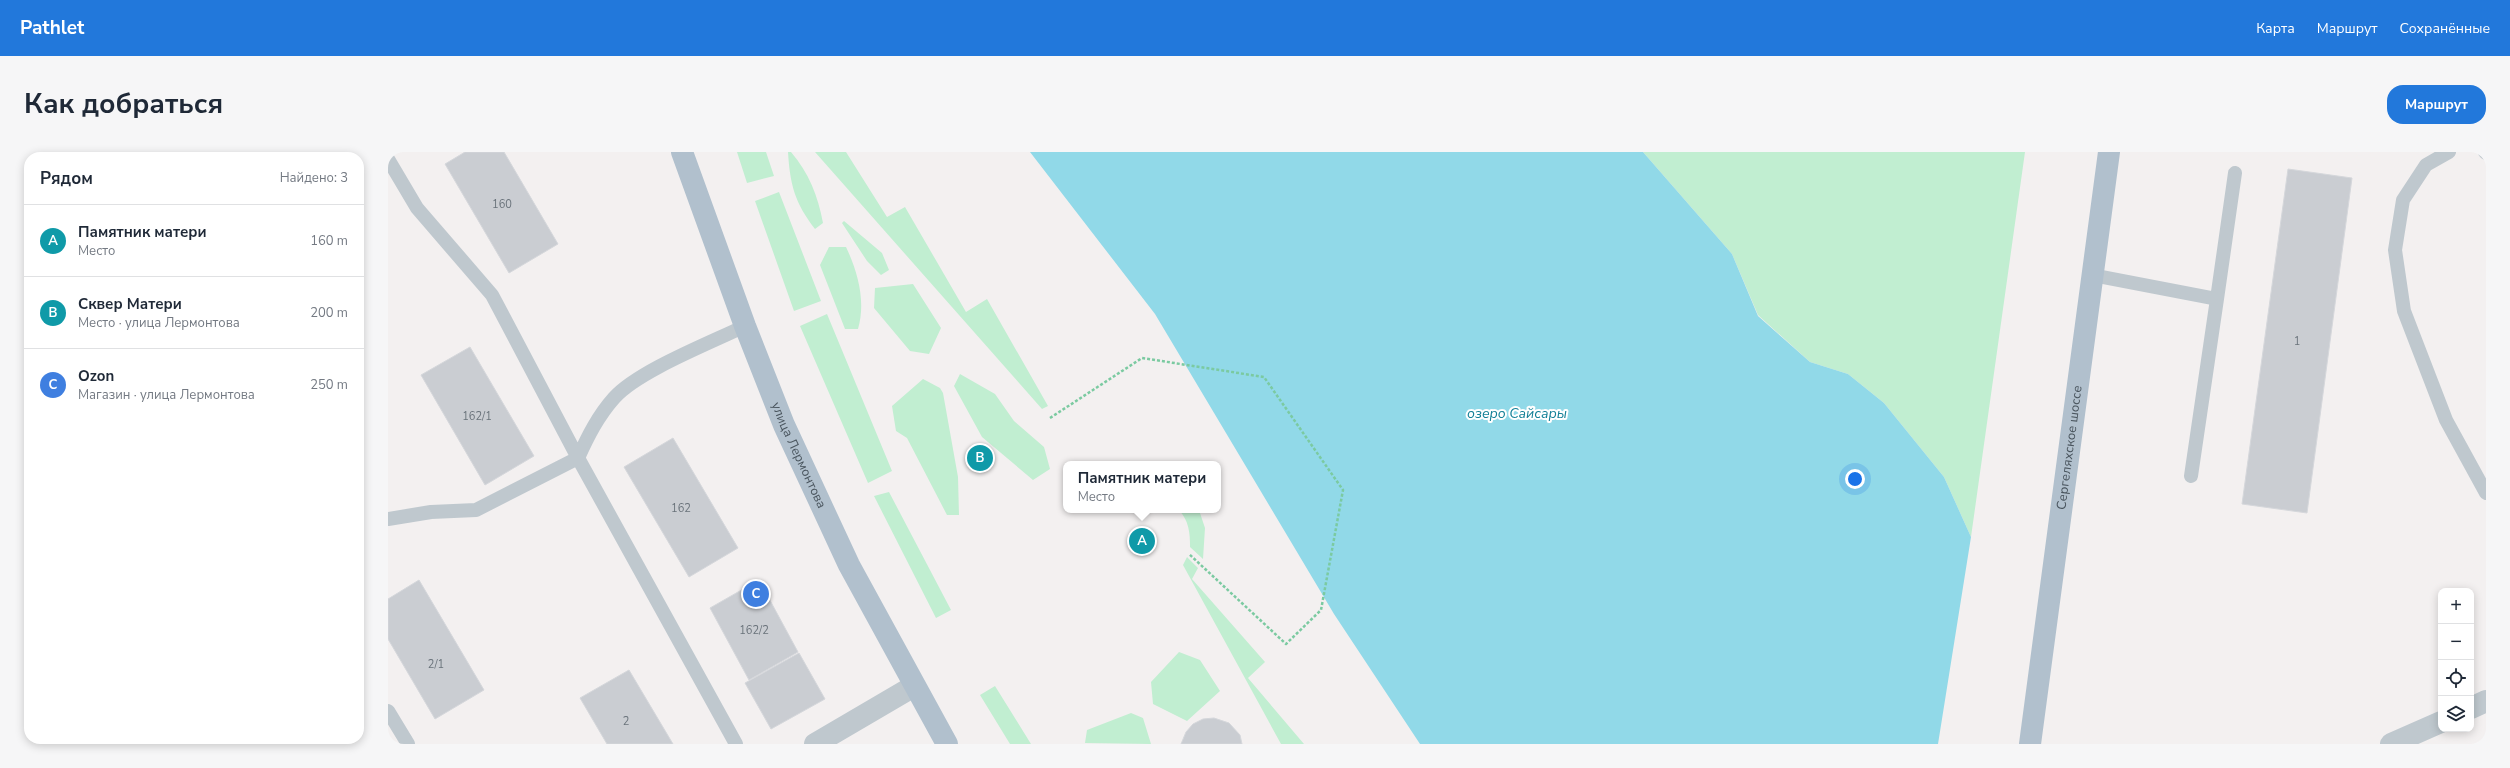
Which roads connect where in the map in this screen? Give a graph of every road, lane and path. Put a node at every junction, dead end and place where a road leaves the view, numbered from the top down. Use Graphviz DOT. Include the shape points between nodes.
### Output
graph roads {
  1 [pos="682,152"];
  2 [pos="2109,152"];
  3 [pos="2449,152"];
  4 [pos="388,159"];
  5 [pos="2235,173"];
  6 [pos="2092,275"];
  7 [pos="2217,299"];
  8 [pos="744,326"];
  9 [pos="1050,418"];
  10 [pos="578,458"];
  11 [pos="2191,476"];
  12 [pos="2486,493"];
  13 [pos="388,519"];
  14 [pos="1189,554"];
  15 [pos="914,686"];
  16 [pos="2486,700"];
  17 [pos="2474,706"];
  18 [pos="388,711"];
  19 [pos="2438,723"];
  20 [pos="408,744"];
  21 [pos="736,744"];
  22 [pos="815,744"];
  23 [pos="947,744"];
  24 [pos="2030,744"];
  25 [pos="2391,744"];
  1 -- 8 [label="main road, улица Лермонтова"];
  2 -- 6 [label="main road, Сергеляхское шоссе"];
  3 -- 12 [label="lane" via="2426,165 2403,200 2395,250 2404,311 2446,420"];
  4 -- 10 [label="lane" via="416,208 492,295"];
  5 -- 7 [label="lane"];
  6 -- 7 [label="lane"];
  6 -- 24 [label="main road, Сергеляхское шоссе"];
  7 -- 11 [label="lane"];
  8 -- 10 [label="lane" via="646,374 614,397 592,427"];
  8 -- 15 [label="main road, улица Лермонтова" via="784,425 849,565"];
  9 -- 14 [label="path" via="1142,358 1264,377 1343,490 1321,610 1286,644"];
  10 -- 13 [label="lane" via="476,510 431,512"];
  10 -- 21 [label="lane"];
  15 -- 22 [label="street"];
  15 -- 23 [label="main road, улица Лермонтова"];
  16 -- 17 [label="street"];
  18 -- 20 [label="lane"];
  19 -- 25 [label="street"];
}
